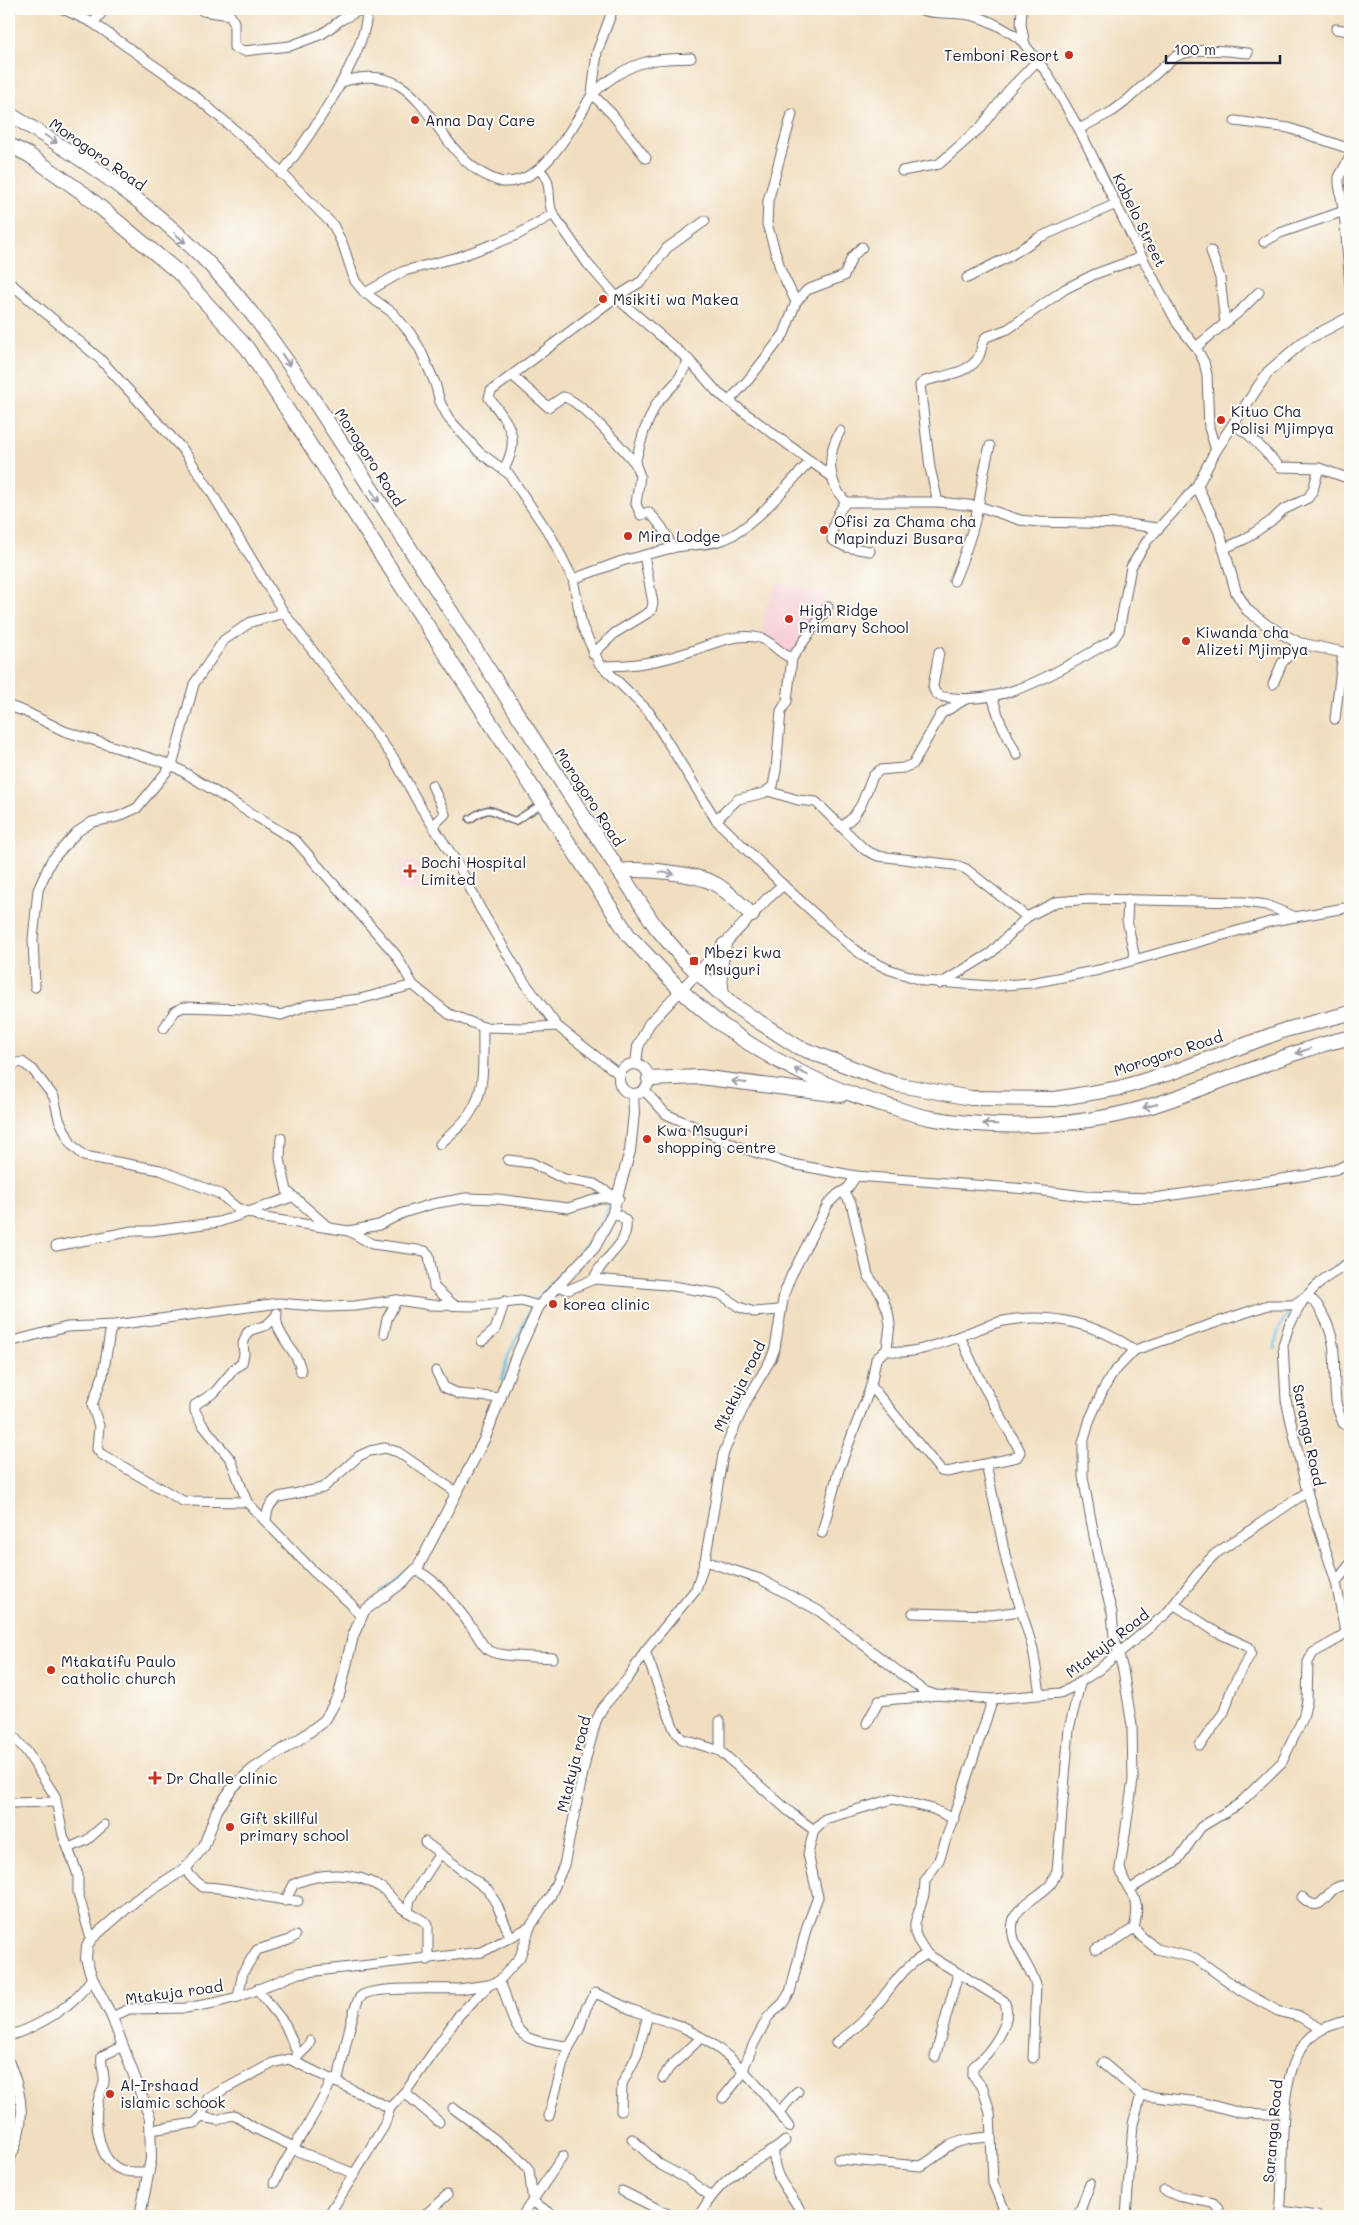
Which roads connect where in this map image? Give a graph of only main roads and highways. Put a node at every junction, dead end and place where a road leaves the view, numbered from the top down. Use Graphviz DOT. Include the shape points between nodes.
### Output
graph roads {
  1 [pos="9,114"];
  2 [pos="9,145"];
  3 [pos="619,871"];
  4 [pos="752,915"];
  5 [pos="724,945"];
  6 [pos="722,994"];
  7 [pos="1350,1014"];
  8 [pos="1350,1038"];
  9 [pos="647,1084"];
  10 [pos="856,1097"];
  1 -- 3 [label="highway, Morogoro Road, one-way" via="53,140 144,205 211,267 260,324 309,393"];
  10 -- 2 [label="highway, one-way" via="772,1059 714,1019 629,936 247,348 179,274 83,193"];
  3 -- 4 [label="highway, one-way" via="646,870 706,880 718,885"];
  3 -- 6 [label="highway, Morogoro Road" via="655,926 683,959"];
  5 -- 6 [label="highway" via="719,972"];
  6 -- 7 [label="highway, Morogoro Road" via="798,1047 894,1084 970,1098 1055,1099 1120,1088 1176,1071 1285,1030"];
  8 -- 10 [label="highway, one-way" via="1292,1054 1154,1105 1112,1116 1047,1125 986,1124 929,1118"];
  10 -- 9 [label="highway, one-way" via="700,1076"];
}
